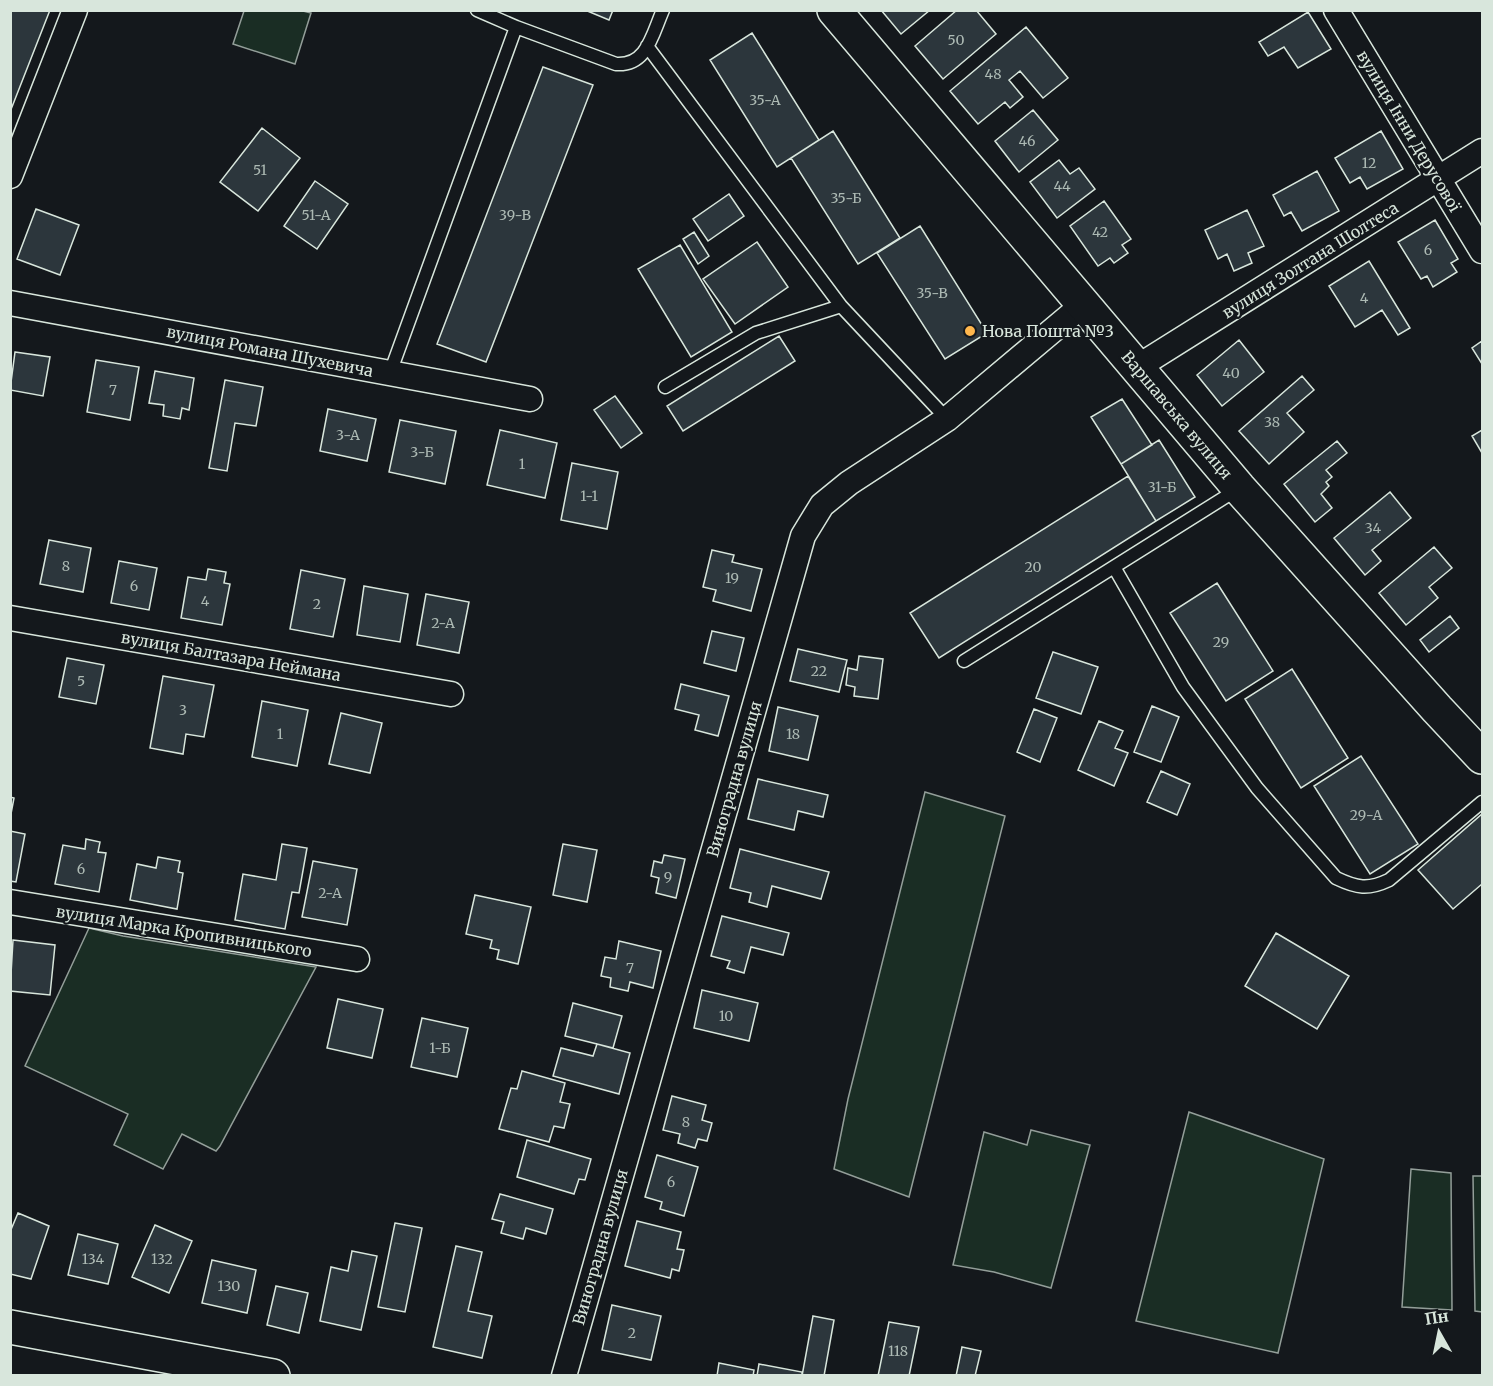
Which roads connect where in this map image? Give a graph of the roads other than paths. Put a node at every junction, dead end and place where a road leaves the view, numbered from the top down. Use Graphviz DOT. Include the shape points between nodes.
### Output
graph roads {
  1 [pos="75,10"];
  2 [pos="477,10"];
  3 [pos="663,10"];
  4 [pos="834,10"];
  5 [pos="1336,10"];
  6 [pos="516,27"];
  7 [pos="648,46"];
  8 [pos="1482,151"];
  9 [pos="10,176"];
  10 [pos="1439,180"];
  11 [pos="1482,251"];
  12 [pos="10,303"];
  13 [pos="1084,304"];
  14 [pos="841,306"];
  15 [pos="1136,368"];
  16 [pos="390,373"];
  17 [pos="665,387"];
  18 [pos="530,399"];
  19 [pos="947,419"];
  20 [pos="1239,488"];
  21 [pos="1114,567"];
  22 [pos="10,618"];
  23 [pos="964,661"];
  24 [pos="451,694"];
  25 [pos="1482,757"];
  26 [pos="1482,802"];
  27 [pos="10,902"];
  28 [pos="357,959"];
  29 [pos="10,1327"];
  30 [pos="273,1376"];
  31 [pos="564,1376"];
  1 -- 9 [label="street"];
  2 -- 6 [label="lane"];
  3 -- 7 [label="lane"];
  4 -- 13 [label="street, Варшавська вулиця"];
  5 -- 10 [label="street, вулиця Інни Дерусової"];
  6 -- 7 [label="lane" via="616,64 627,65 640,58"];
  6 -- 16 [label="lane"];
  7 -- 14 [label="lane"];
  8 -- 10 [label="street, вулиця Золтана Шолтеса"];
  10 -- 11 [label="street, вулиця Інни Дерусової"];
  10 -- 15 [label="street, вулиця Золтана Шолтеса"];
  12 -- 16 [label="street, вулиця Романа Шухевича"];
  13 -- 15 [label="street, Варшавська вулиця"];
  13 -- 19 [label="street, Виноградна вулиця"];
  14 -- 17 [label="lane" via="756,333"];
  14 -- 19 [label="lane"];
  15 -- 20 [label="street, Варшавська вулиця"];
  16 -- 18 [label="street, вулиця Романа Шухевича"];
  19 -- 31 [label="street, Виноградна вулиця" via="849,483 822,505 803,536"];
  20 -- 21 [label="lane"];
  20 -- 25 [label="street, Варшавська вулиця"];
  21 -- 23 [label="lane"];
  21 -- 26 [label="lane" via="1190,696 1257,788 1336,878 1353,886 1373,887 1389,880"];
  22 -- 24 [label="street, вулиця Балтазара Неймана"];
  27 -- 28 [label="street, вулиця Марка Кропивницького"];
  29 -- 30 [label="street"];
}
